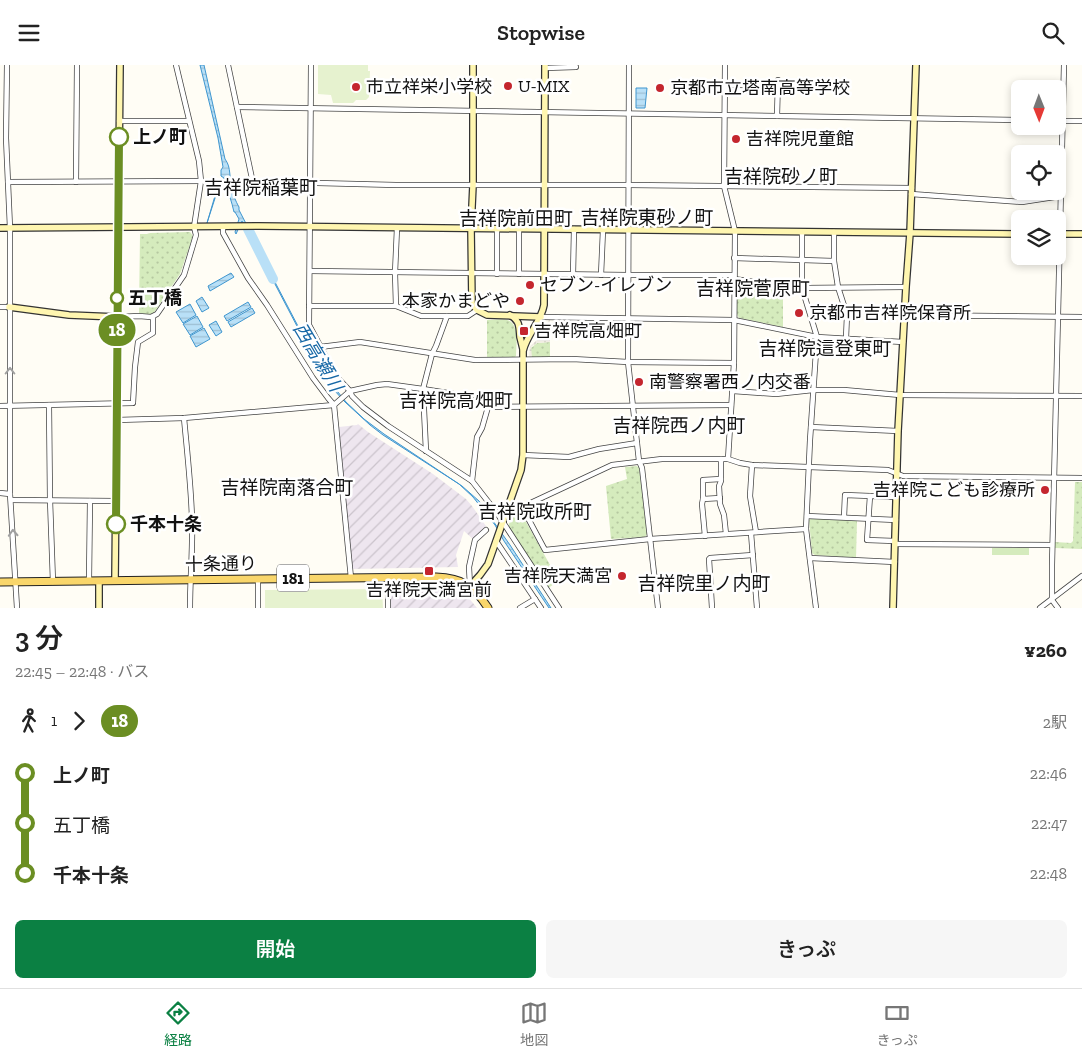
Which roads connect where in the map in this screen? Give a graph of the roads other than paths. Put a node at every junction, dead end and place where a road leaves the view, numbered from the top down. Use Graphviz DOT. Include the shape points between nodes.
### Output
graph roads {
  1 [pos="7,65"];
  2 [pos="77,65"];
  3 [pos="120,65"];
  4 [pos="176,65"];
  5 [pos="228,65"];
  6 [pos="311,65"];
  7 [pos="472,65"];
  8 [pos="629,65"];
  9 [pos="725,65"];
  10 [pos="916,65"];
  11 [pos="1064,65"];
  12 [pos="545,66"];
  13 [pos="576,67"];
  14 [pos="778,80"];
  15 [pos="1063,80"];
  16 [pos="725,90"];
  17 [pos="778,91"];
  18 [pos="237,107"];
  19 [pos="311,108"];
  20 [pos="472,111"];
  21 [pos="545,113"];
  22 [pos="629,114"];
  23 [pos="725,116"];
  24 [pos="777,116"];
  25 [pos="914,118"];
  26 [pos="1011,120"];
  27 [pos="119,121"];
  28 [pos="189,121"];
  29 [pos="1066,121"];
  30 [pos="1082,121"];
  31 [pos="3,138"];
  32 [pos="118,181"];
  33 [pos="200,181"];
  34 [pos="8,182"];
  35 [pos="76,182"];
  36 [pos="311,183"];
  37 [pos="545,184"];
  38 [pos="473,185"];
  39 [pos="630,185"];
  40 [pos="724,186"];
  41 [pos="912,191"];
  42 [pos="1035,200"];
  43 [pos="118,227"];
  44 [pos="197,227"];
  45 [pos="223,227"];
  46 [pos="310,227"];
  47 [pos="0,228"];
  48 [pos="10,228"];
  49 [pos="397,228"];
  50 [pos="471,229"];
  51 [pos="496,229"];
  52 [pos="519,229"];
  53 [pos="545,229"];
  54 [pos="574,229"];
  55 [pos="603,230"];
  56 [pos="629,230"];
  57 [pos="735,231"];
  58 [pos="802,231"];
  59 [pos="834,232"];
  60 [pos="910,233"];
  61 [pos="1011,234"];
  62 [pos="1066,234"];
  63 [pos="1082,234"];
  64 [pos="734,259"];
  65 [pos="802,261"];
  66 [pos="834,261"];
  67 [pos="1059,265"];
  68 [pos="310,271"];
  69 [pos="395,273"];
  70 [pos="472,273"];
  71 [pos="497,274"];
  72 [pos="519,274"];
  73 [pos="544,274"];
  74 [pos="573,275"];
  75 [pos="601,275"];
  76 [pos="628,275"];
  77 [pos="734,277"];
  78 [pos="838,287"];
  79 [pos="906,287"];
  80 [pos="802,288"];
  81 [pos="309,306"];
  82 [pos="396,306"];
  83 [pos="0,307"];
  84 [pos="9,307"];
  85 [pos="477,310"];
  86 [pos="510,315"];
  87 [pos="905,315"];
  88 [pos="447,316"];
  89 [pos="117,317"];
  90 [pos="154,317"];
  91 [pos="541,317"];
  92 [pos="1058,317"];
  93 [pos="1082,317"];
  94 [pos="628,318"];
  95 [pos="734,320"];
  96 [pos="817,337"];
  97 [pos="846,338"];
  98 [pos="903,342"];
  99 [pos="320,347"];
  100 [pos="523,349"];
  101 [pos="432,354"];
  102 [pos="523,359"];
  103 [pos="628,362"];
  104 [pos="734,363"];
  105 [pos="423,389"];
  106 [pos="813,390"];
  107 [pos="733,391"];
  108 [pos="349,392"];
  109 [pos="900,395"];
  110 [pos="1056,395"];
  111 [pos="1082,396"];
  112 [pos="117,404"];
  113 [pos="335,404"];
  114 [pos="10,405"];
  115 [pos="49,405"];
  116 [pos="633,405"];
  117 [pos="731,405"];
  118 [pos="0,406"];
  119 [pos="523,406"];
  120 [pos="488,407"];
  121 [pos="184,417"];
  122 [pos="117,420"];
  123 [pos="811,427"];
  124 [pos="898,431"];
  125 [pos="637,443"];
  126 [pos="426,451"];
  127 [pos="524,455"];
  128 [pos="721,459"];
  129 [pos="728,459"];
  130 [pos="639,461"];
  131 [pos="752,465"];
  132 [pos="809,467"];
  133 [pos="897,474"];
  134 [pos="1053,478"];
  135 [pos="1082,478"];
  136 [pos="721,479"];
  137 [pos="472,481"];
  138 [pos="0,493"];
  139 [pos="10,494"];
  140 [pos="870,496"];
  141 [pos="896,497"];
  142 [pos="720,498"];
  143 [pos="704,499"];
  144 [pos="11,500"];
  145 [pos="50,501"];
  146 [pos="90,501"];
  147 [pos="116,501"];
  148 [pos="522,507"];
  149 [pos="508,510"];
  150 [pos="807,516"];
  151 [pos="844,517"];
  152 [pos="869,518"];
  153 [pos="896,520"];
  154 [pos="502,524"];
  155 [pos="806,529"];
  156 [pos="486,530"];
  157 [pos="754,532"];
  158 [pos="726,534"];
  159 [pos="705,536"];
  160 [pos="650,539"];
  161 [pos="497,540"];
  162 [pos="895,542"];
  163 [pos="1052,545"];
  164 [pos="753,555"];
  165 [pos="810,558"];
  166 [pos="895,562"];
  167 [pos="1082,576"];
  168 [pos="388,577"];
  169 [pos="351,578"];
  170 [pos="190,579"];
  171 [pos="258,579"];
  172 [pos="89,581"];
  173 [pos="99,581"];
  174 [pos="115,581"];
  175 [pos="0,582"];
  176 [pos="15,582"];
  177 [pos="53,582"];
  178 [pos="470,586"];
  179 [pos="535,599"];
  180 [pos="1052,600"];
  181 [pos="17,608"];
  182 [pos="99,608"];
  183 [pos="190,608"];
  184 [pos="258,608"];
  185 [pos="388,608"];
  186 [pos="488,608"];
  187 [pos="520,608"];
  188 [pos="541,608"];
  189 [pos="559,608"];
  190 [pos="658,608"];
  191 [pos="712,608"];
  192 [pos="757,608"];
  193 [pos="816,608"];
  194 [pos="894,608"];
  195 [pos="1040,608"];
  196 [pos="1058,608"];
  1 -- 31 [label="street"];
  2 -- 35 [label="street"];
  3 -- 27 [label="street"];
  4 -- 28 [label="street"];
  5 -- 18 [label="street"];
  6 -- 19 [label="street"];
  7 -- 20 [label="street"];
  8 -- 22 [label="street"];
  9 -- 16 [label="street"];
  10 -- 25 [label="street"];
  11 -- 15 [label="street"];
  12 -- 13 [label="street"];
  12 -- 21 [label="street"];
  14 -- 17 [label="street"];
  16 -- 17 [label="street"];
  16 -- 23 [label="street"];
  17 -- 24 [label="street"];
  18 -- 19 [label="street"];
  18 -- 36 [label="street" via="254,188 278,182"];
  19 -- 20 [label="street"];
  19 -- 36 [label="street"];
  20 -- 21 [label="street"];
  20 -- 38 [label="street"];
  21 -- 22 [label="street"];
  21 -- 37 [label="street"];
  22 -- 23 [label="street"];
  22 -- 39 [label="street"];
  23 -- 24 [label="street"];
  23 -- 40 [label="street"];
  24 -- 25 [label="street"];
  25 -- 26 [label="street"];
  25 -- 41 [label="street"];
  27 -- 28 [label="street"];
  27 -- 32 [label="street"];
  28 -- 33 [label="street" via="199,161"];
  29 -- 30 [label="street"];
  31 -- 34 [label="street"];
  32 -- 33 [label="street"];
  32 -- 35 [label="street"];
  32 -- 43 [label="street"];
  33 -- 44 [label="street"];
  34 -- 35 [label="street"];
  34 -- 48 [label="street"];
  36 -- 38 [label="street"];
  36 -- 46 [label="street"];
  37 -- 38 [label="street"];
  37 -- 39 [label="street"];
  37 -- 53 [label="street"];
  38 -- 50 [label="street"];
  39 -- 40 [label="street"];
  39 -- 56 [label="street"];
  40 -- 41 [label="street"];
  40 -- 57 [label="street"];
  41 -- 42 [label="street" via="1022,202"];
  41 -- 60 [label="street"];
  43 -- 44 [label="street"];
  43 -- 48 [label="street"];
  43 -- 89 [label="street"];
  44 -- 45 [label="street"];
  44 -- 90 [label="street" via="184,275"];
  45 -- 46 [label="street"];
  45 -- 113 [label="street" via="248,278 313,378"];
  46 -- 49 [label="street"];
  46 -- 68 [label="street"];
  47 -- 48 [label="street"];
  48 -- 84 [label="street"];
  49 -- 50 [label="street"];
  49 -- 69 [label="street"];
  50 -- 51 [label="street"];
  50 -- 70 [label="street"];
  51 -- 52 [label="street"];
  51 -- 71 [label="street"];
  52 -- 53 [label="street"];
  52 -- 72 [label="street"];
  53 -- 54 [label="street"];
  53 -- 73 [label="street"];
  54 -- 55 [label="street"];
  54 -- 74 [label="street"];
  55 -- 56 [label="street"];
  55 -- 75 [label="street"];
  56 -- 57 [label="street"];
  56 -- 76 [label="street"];
  57 -- 58 [label="street"];
  57 -- 64 [label="street"];
  58 -- 59 [label="street"];
  58 -- 65 [label="street"];
  59 -- 60 [label="street"];
  59 -- 66 [label="street"];
  60 -- 61 [label="street"];
  60 -- 79 [label="street"];
  62 -- 63 [label="street"];
  64 -- 65 [label="street"];
  64 -- 77 [label="street"];
  65 -- 66 [label="street"];
  65 -- 80 [label="street"];
  66 -- 78 [label="street"];
  67 -- 92 [label="street"];
  68 -- 69 [label="street"];
  68 -- 81 [label="street"];
  69 -- 70 [label="street"];
  69 -- 82 [label="street"];
  70 -- 71 [label="street"];
  70 -- 85 [label="street" via="472,300"];
  71 -- 72 [label="street"];
  72 -- 73 [label="street"];
  73 -- 74 [label="street"];
  73 -- 91 [label="street"];
  74 -- 75 [label="street"];
  75 -- 76 [label="street"];
  76 -- 77 [label="street"];
  76 -- 94 [label="street"];
  77 -- 80 [label="street"];
  77 -- 95 [label="street"];
  78 -- 79 [label="street"];
  78 -- 80 [label="street"];
  78 -- 97 [label="street" via="847,315"];
  79 -- 87 [label="street"];
  80 -- 96 [label="street"];
  81 -- 82 [label="street"];
  81 -- 99 [label="street" via="309,325"];
  82 -- 88 [label="street" via="421,316"];
  83 -- 84 [label="street"];
  84 -- 89 [label="street"];
  114 -- 84 [label="street, one-way"];
  85 -- 86 [label="street" via="487,315"];
  85 -- 88 [label="street" via="468,316"];
  86 -- 91 [label="street"];
  86 -- 100 [label="street" via="520,328"];
  87 -- 92 [label="street"];
  87 -- 98 [label="street"];
  88 -- 101 [label="street"];
  89 -- 90 [label="street"];
  89 -- 112 [label="street"];
  90 -- 112 [label="street" via="153,333 138,342 133,403"];
  91 -- 94 [label="street"];
  91 -- 100 [label="street"];
  92 -- 93 [label="street"];
  92 -- 110 [label="street"];
  94 -- 95 [label="street"];
  94 -- 103 [label="street"];
  95 -- 96 [label="street"];
  95 -- 104 [label="street"];
  96 -- 97 [label="street"];
  96 -- 106 [label="street"];
  97 -- 98 [label="street"];
  98 -- 109 [label="street"];
  99 -- 101 [label="street" via="360,342"];
  99 -- 108 [label="street"];
  100 -- 102 [label="street"];
  101 -- 102 [label="street" via="475,360"];
  101 -- 105 [label="street"];
  102 -- 103 [label="street"];
  102 -- 119 [label="street"];
  103 -- 104 [label="street"];
  103 -- 116 [label="street"];
  104 -- 107 [label="street"];
  105 -- 108 [label="street" via="387,384"];
  105 -- 120 [label="street" via="460,395"];
  105 -- 126 [label="street"];
  106 -- 107 [label="street" via="776,394"];
  106 -- 109 [label="street"];
  106 -- 123 [label="street"];
  107 -- 117 [label="street"];
  108 -- 113 [label="street"];
  108 -- 126 [label="street" via="375,417"];
  109 -- 110 [label="street"];
  109 -- 124 [label="street"];
  110 -- 111 [label="street"];
  110 -- 134 [label="street"];
  112 -- 115 [label="street"];
  112 -- 122 [label="street"];
  113 -- 121 [label="street"];
  113 -- 169 [label="street"];
  114 -- 115 [label="street"];
  114 -- 118 [label="street"];
  114 -- 139 [label="street"];
  115 -- 145 [label="street"];
  116 -- 117 [label="street"];
  116 -- 119 [label="street"];
  116 -- 125 [label="street"];
  117 -- 129 [label="street"];
  119 -- 120 [label="street"];
  119 -- 127 [label="street"];
  120 -- 137 [label="street" via="477,437"];
  121 -- 122 [label="street"];
  121 -- 170 [label="street" via="192,519"];
  122 -- 147 [label="street"];
  123 -- 124 [label="street"];
  123 -- 132 [label="street"];
  124 -- 133 [label="street"];
  125 -- 127 [label="street" via="568,457"];
  125 -- 130 [label="street"];
  126 -- 137 [label="street"];
  127 -- 149 [label="street"];
  128 -- 129 [label="street"];
  128 -- 130 [label="street"];
  128 -- 136 [label="street"];
  129 -- 131 [label="street"];
  130 -- 148 [label="street" via="612,465"];
  130 -- 160 [label="street"];
  131 -- 132 [label="street"];
  131 -- 157 [label="street" via="750,496"];
  132 -- 133 [label="street" via="888,470"];
  132 -- 150 [label="street"];
  133 -- 134 [label="street"];
  133 -- 141 [label="street"];
  134 -- 135 [label="street"];
  134 -- 163 [label="street"];
  136 -- 142 [label="street"];
  136 -- 143 [label="street" via="703,480"];
  137 -- 154 [label="street"];
  138 -- 139 [label="street"];
  139 -- 144 [label="street"];
  140 -- 141 [label="street"];
  140 -- 151 [label="street" via="845,495"];
  140 -- 152 [label="street"];
  141 -- 153 [label="street"];
  142 -- 143 [label="street"];
  142 -- 158 [label="street"];
  143 -- 159 [label="street"];
  144 -- 145 [label="street"];
  176 -- 144 [label="street, one-way"];
  145 -- 146 [label="street"];
  145 -- 177 [label="street"];
  146 -- 147 [label="street"];
  146 -- 172 [label="street"];
  147 -- 174 [label="street"];
  148 -- 149 [label="street"];
  148 -- 160 [label="street" via="545,550"];
  149 -- 154 [label="street"];
  150 -- 151 [label="street"];
  150 -- 155 [label="street"];
  151 -- 152 [label="street"];
  152 -- 153 [label="street"];
  152 -- 162 [label="street" via="867,540"];
  153 -- 162 [label="street"];
  154 -- 161 [label="street"];
  154 -- 189 [label="street"];
  155 -- 157 [label="street"];
  155 -- 165 [label="street"];
  156 -- 178 [label="street" via="475,540 469,567"];
  157 -- 158 [label="street"];
  157 -- 164 [label="street"];
  158 -- 159 [label="street"];
  159 -- 160 [label="street"];
  160 -- 190 [label="street"];
  161 -- 178 [label="street" via="488,564"];
  161 -- 179 [label="street"];
  162 -- 163 [label="street"];
  162 -- 166 [label="street"];
  163 -- 180 [label="street"];
  164 -- 191 [label="street" via="710,557"];
  164 -- 192 [label="street"];
  165 -- 166 [label="street"];
  165 -- 193 [label="street"];
  166 -- 194 [label="street"];
  167 -- 180 [label="street"];
  168 -- 169 [label="main road, 十条通り / 181"];
  168 -- 178 [label="main road, 十条通り / 181" via="444,577"];
  168 -- 185 [label="street"];
  169 -- 171 [label="main road, 十条通り / 181"];
  170 -- 171 [label="main road, 十条通り / 181"];
  170 -- 174 [label="main road, 十条通り / 181"];
  170 -- 183 [label="street"];
  171 -- 184 [label="street"];
  172 -- 173 [label="main road, 十条通り / 181"];
  172 -- 177 [label="main road, 十条通り / 181"];
  173 -- 174 [label="main road, 十条通り / 181"];
  173 -- 182 [label="street"];
  175 -- 176 [label="main road, 十条通り / 181"];
  176 -- 177 [label="main road, 十条通り / 181"];
  176 -- 181 [label="street"];
  178 -- 186 [label="main road, 181"];
  179 -- 187 [label="street"];
  179 -- 188 [label="street"];
  180 -- 195 [label="street"];
  180 -- 196 [label="street"];
}
